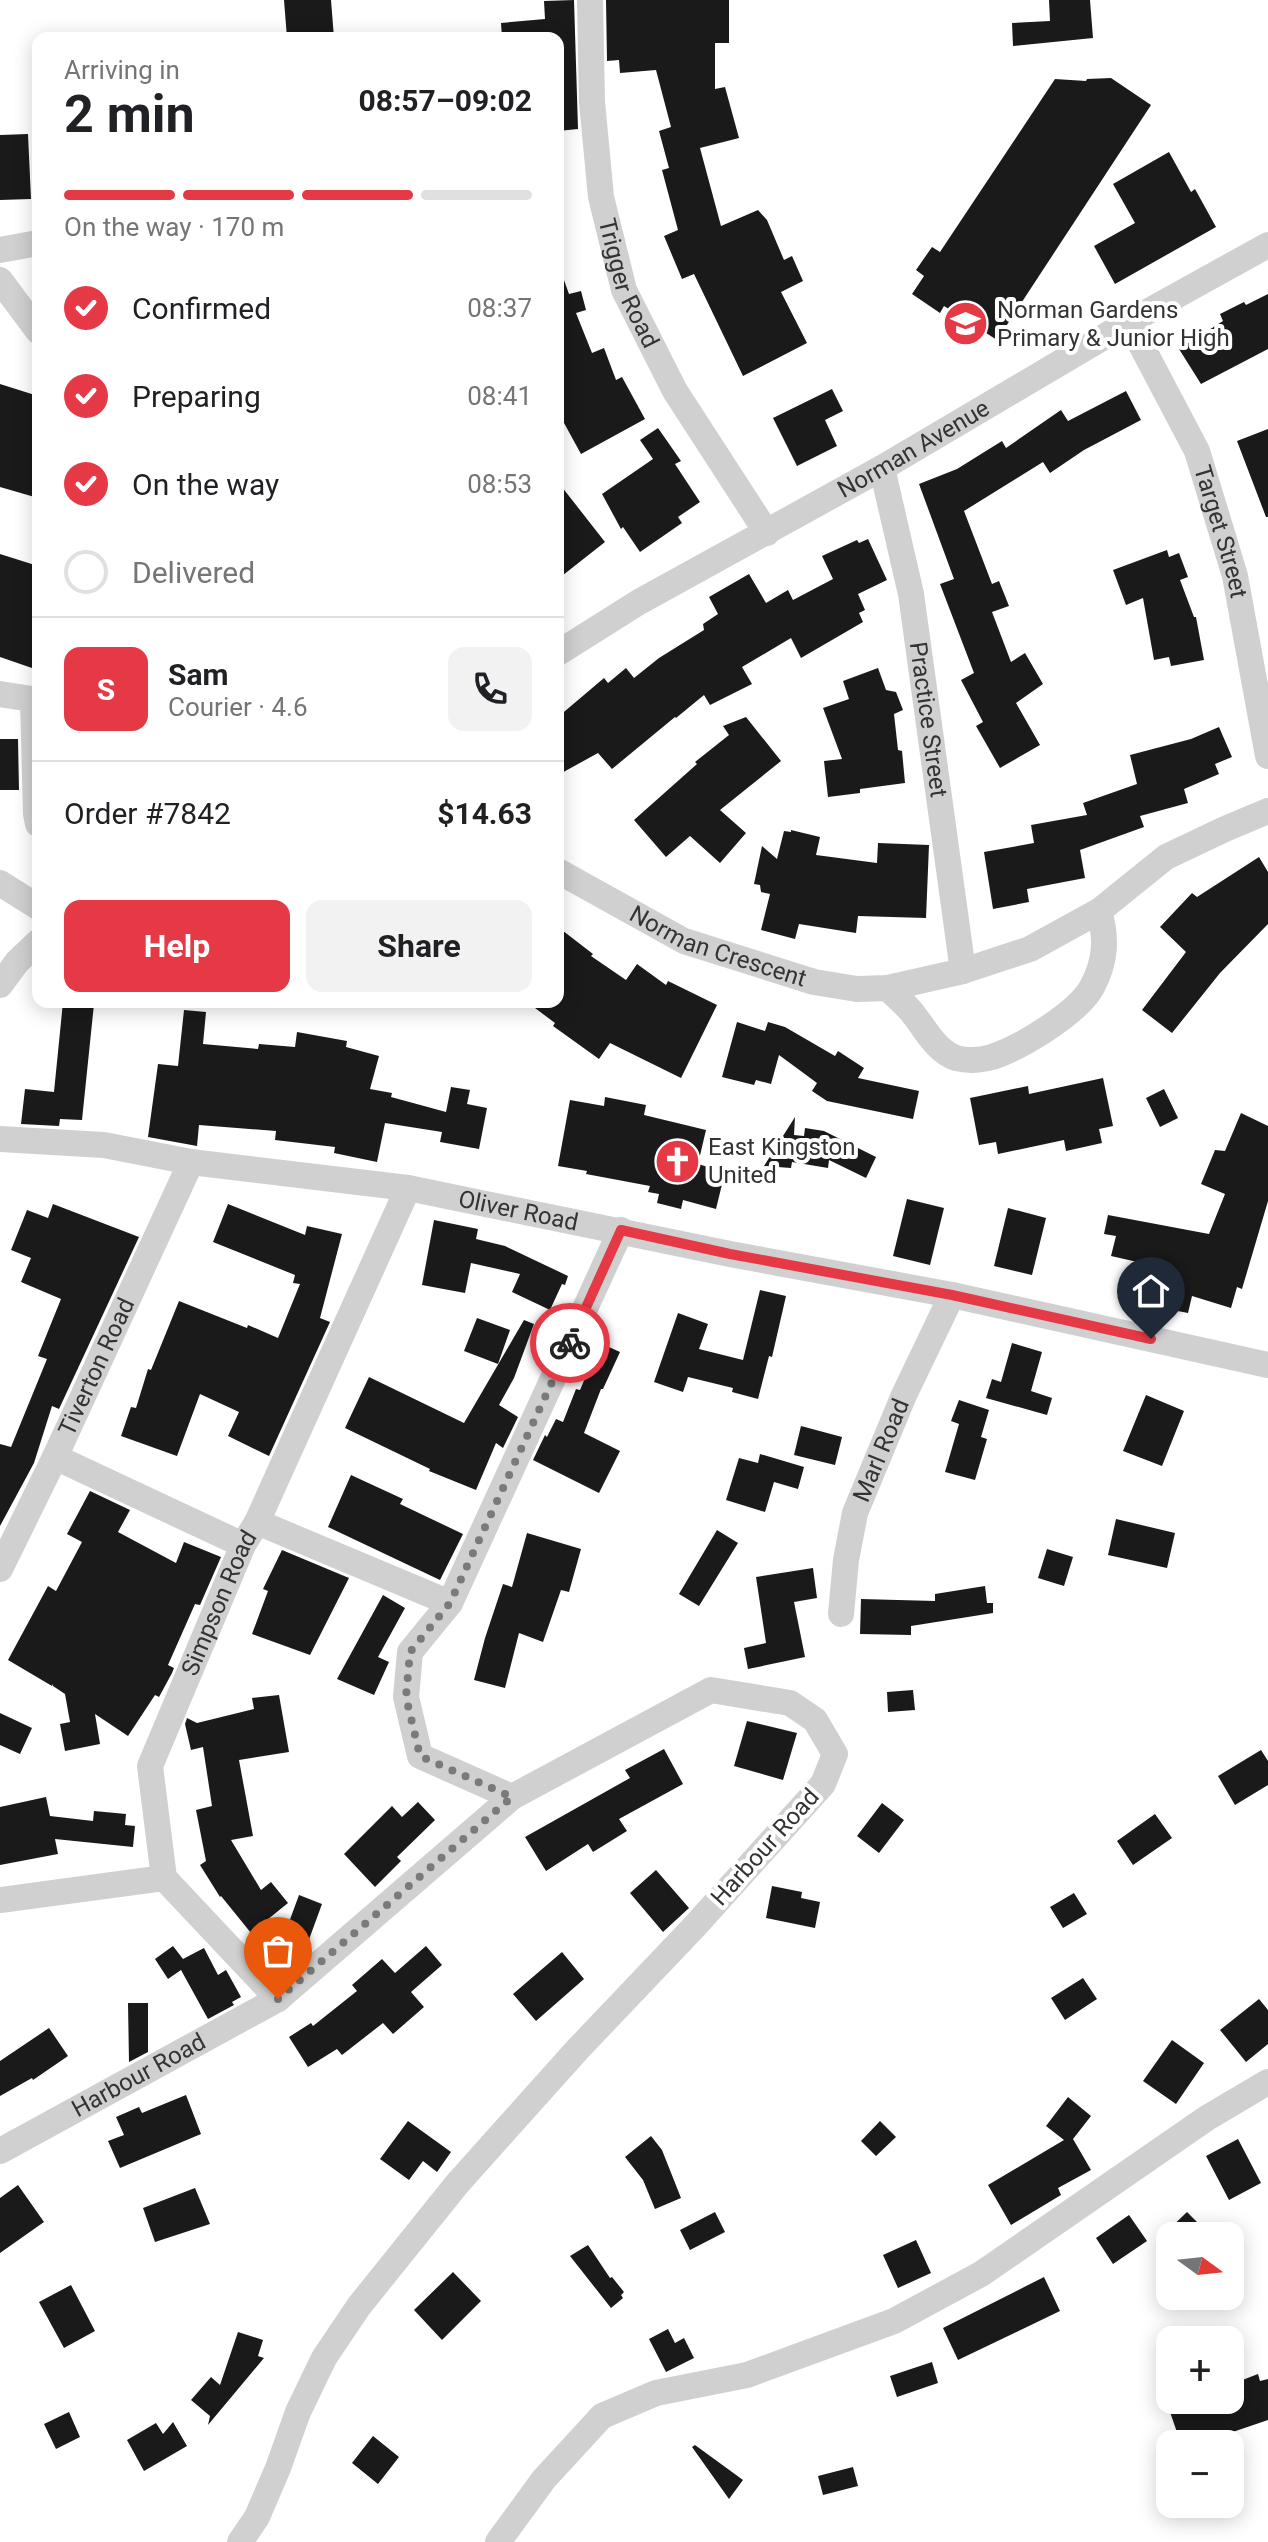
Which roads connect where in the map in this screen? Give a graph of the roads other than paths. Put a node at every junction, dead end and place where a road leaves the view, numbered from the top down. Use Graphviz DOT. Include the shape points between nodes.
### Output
graph roads {
  1 [pos="590,0"];
  2 [pos="32,244"];
  3 [pos="1268,245"];
  4 [pos="0,250"];
  5 [pos="0,280"];
  6 [pos="1129,322"];
  7 [pos="32,323"];
  8 [pos="882,468"];
  9 [pos="767,533"];
  10 [pos="564,649"];
  11 [pos="0,694"];
  12 [pos="32,699"];
  13 [pos="1268,756"];
  14 [pos="1268,811"];
  15 [pos="564,874"];
  16 [pos="0,883"];
  17 [pos="32,903"];
  18 [pos="1099,911"];
  19 [pos="32,948"];
  20 [pos="963,971"];
  21 [pos="0,985"];
  22 [pos="888,988"];
  23 [pos="0,1139"];
  24 [pos="191,1162"];
  25 [pos="408,1188"];
  26 [pos="621,1230"];
  27 [pos="952,1295"];
  28 [pos="1267,1361"];
  29 [pos="55,1457"];
  30 [pos="257,1522"];
  31 [pos="243,1545"];
  32 [pos="1,1562"];
  33 [pos="450,1603"];
  34 [pos="841,1614"];
  35 [pos="512,1797"];
  36 [pos="164,1878"];
  37 [pos="0,1900"];
  38 [pos="278,1999"];
  39 [pos="1268,2082"];
  40 [pos="0,2151"];
  41 [pos="240,2542"];
  42 [pos="498,2542"];
  1 -- 9 [label="street, Trigger Road" via="601,197 624,290 675,391"];
  2 -- 4 [label="street"];
  3 -- 6 [label="street, Norman Avenue"];
  5 -- 7 [label="street"];
  6 -- 8 [label="street, Norman Avenue"];
  6 -- 13 [label="street, Target Street" via="1197,451 1235,576"];
  8 -- 9 [label="street, Norman Avenue"];
  8 -- 20 [label="street, Practice Street" via="911,594"];
  9 -- 10 [label="street, Norman Avenue"];
  11 -- 12 [label="street"];
  14 -- 18 [label="street, Norman Crescent" via="1166,857"];
  15 -- 22 [label="street, Norman Crescent" via="684,941 814,982"];
  16 -- 17 [label="street"];
  18 -- 20 [label="street, Norman Crescent" via="1030,949"];
  18 -- 22 [label="street" via="1106,933 1091,989 1071,1012 993,1057 955,1058 938,1047"];
  19 -- 21 [label="street"];
  20 -- 22 [label="street, Norman Crescent"];
  23 -- 24 [label="street, Oliver Road" via="104,1145"];
  24 -- 25 [label="street, Oliver Road"];
  24 -- 29 [label="street, Tiverton Road"];
  25 -- 26 [label="street, Oliver Road"];
  25 -- 30 [label="street, Simpson Road"];
  26 -- 27 [label="street, Oliver Road"];
  26 -- 33 [label="street"];
  27 -- 28 [label="street, Oliver Road"];
  27 -- 34 [label="street, Marl Road" via="855,1513"];
  29 -- 31 [label="street"];
  29 -- 32 [label="street, Tiverton Road"];
  30 -- 31 [label="street, Simpson Road"];
  30 -- 33 [label="street"];
  31 -- 36 [label="street, Simpson Road" via="150,1766"];
  33 -- 35 [label="street" via="410,1652 406,1697 420,1756"];
  35 -- 38 [label="street, Harbour Road"];
  35 -- 41 [label="street, Harbour Road" via="711,1690 790,1703 815,1720 835,1754 823,1784 467,2173 359,2306 324,2358 257,2517"];
  36 -- 37 [label="street"];
  36 -- 38 [label="street"];
  38 -- 40 [label="street, Harbour Road"];
  39 -- 42 [label="street" via="981,2274 894,2321 747,2375 656,2393 602,2416 544,2479"];
}
